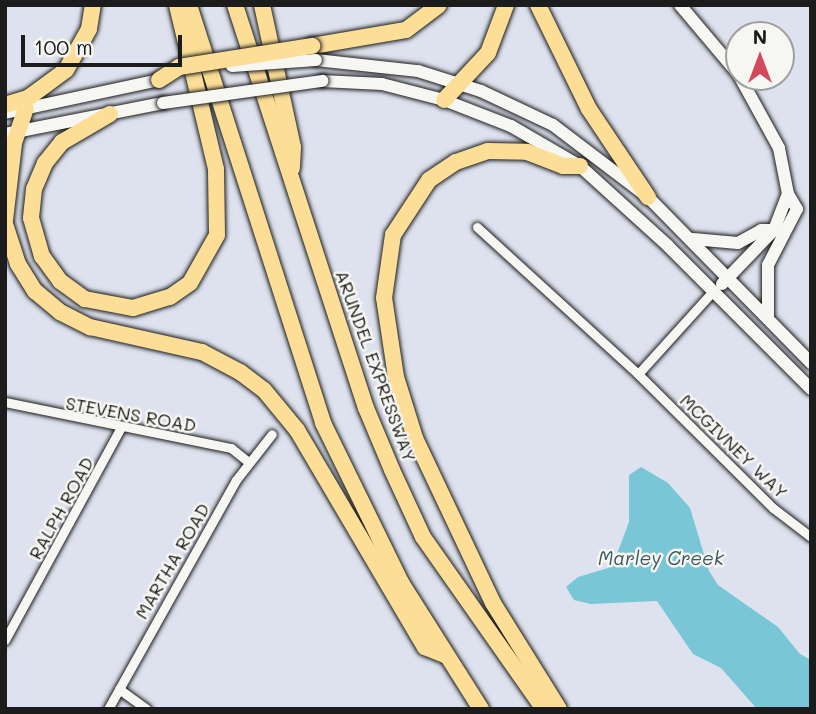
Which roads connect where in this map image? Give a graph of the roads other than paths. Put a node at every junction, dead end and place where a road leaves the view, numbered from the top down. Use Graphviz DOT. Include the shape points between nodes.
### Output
graph roads {
  1 [pos="93,5"];
  2 [pos="177,5"];
  3 [pos="189,5"];
  4 [pos="235,5"];
  5 [pos="262,5"];
  6 [pos="439,5"];
  7 [pos="506,5"];
  8 [pos="538,5"];
  9 [pos="680,5"];
  10 [pos="314,53"];
  11 [pos="725,58"];
  12 [pos="159,80"];
  13 [pos="461,84"];
  14 [pos="748,91"];
  15 [pos="444,100"];
  16 [pos="5,104"];
  17 [pos="26,110"];
  18 [pos="5,113"];
  19 [pos="110,114"];
  20 [pos="12,133"];
  21 [pos="580,166"];
  22 [pos="292,184"];
  23 [pos="788,194"];
  24 [pos="648,197"];
  25 [pos="5,222"];
  26 [pos="477,227"];
  27 [pos="774,230"];
  28 [pos="693,239"];
  29 [pos="728,279"];
  30 [pos="713,291"];
  31 [pos="768,318"];
  32 [pos="811,363"];
  33 [pos="638,374"];
  34 [pos="811,389"];
  35 [pos="5,402"];
  36 [pos="121,427"];
  37 [pos="272,434"];
  38 [pos="248,462"];
  39 [pos="811,537"];
  40 [pos="5,640"];
  41 [pos="444,655"];
  42 [pos="119,689"];
  43 [pos="108,709"];
  44 [pos="148,709"];
  45 [pos="481,709"];
  46 [pos="544,709"];
  47 [pos="559,709"];
  1 -- 16 [label="highway" via="89,29 66,70 28,98"];
  2 -- 19 [label="highway" via="216,169 217,235 206,262 190,283 170,297 133,308 85,299 60,281 42,256 31,218 34,189 45,163 62,142"];
  3 -- 41 [label="highway" via="323,423 402,584"];
  4 -- 22 [label="highway, ARUNDEL EXPRESSWAY"];
  5 -- 22 [label="highway" via="293,147"];
  6 -- 10 [label="highway" via="405,30"];
  7 -- 13 [label="highway" via="488,53"];
  8 -- 24 [label="highway" via="589,108"];
  9 -- 11 [label="main road"];
  10 -- 12 [label="highway, bridge" via="179,67"];
  10 -- 13 [label="main road"];
  12 -- 17 [label="main road"];
  13 -- 15 [label="highway"];
  13 -- 24 [label="main road" via="553,125"];
  14 -- 23 [label="main road" via="779,148"];
  15 -- 19 [label="main road, bridge" via="382,84 321,81"];
  15 -- 21 [label="main road" via="511,126"];
  17 -- 18 [label="main road"];
  17 -- 20 [label="highway"];
  19 -- 20 [label="main road"];
  20 -- 25 [label="highway"];
  21 -- 30 [label="main road"];
  21 -- 47 [label="highway" via="562,166 527,152 488,151 456,162 429,180 393,235 384,298 396,377 415,438 493,603"];
  22 -- 46 [label="highway, ARUNDEL EXPRESSWAY" via="366,408 423,537"];
  23 -- 27 [label="main road"];
  23 -- 31 [label="main road" via="797,209 768,265"];
  24 -- 28 [label="main road"];
  25 -- 41 [label="highway" via="18,264 35,291 60,312 90,327 202,352 264,390 297,430 425,647"];
  26 -- 33 [label="street, MCGIVNEY WAY"];
  27 -- 28 [label="main road" via="761,230 738,243"];
  27 -- 29 [label="main road"];
  28 -- 29 [label="main road"];
  29 -- 30 [label="main road"];
  29 -- 31 [label="main road"];
  30 -- 33 [label="street"];
  30 -- 34 [label="main road"];
  31 -- 32 [label="main road"];
  33 -- 39 [label="street, MCGIVNEY WAY" via="773,508"];
  35 -- 36 [label="street, STEVENS ROAD"];
  36 -- 38 [label="street, STEVENS ROAD" via="231,448"];
  36 -- 40 [label="street, RALPH ROAD"];
  37 -- 38 [label="street, MARTHA ROAD"];
  38 -- 42 [label="street, MARTHA ROAD"];
  41 -- 45 [label="highway"];
  42 -- 43 [label="street, MARTHA ROAD"];
  42 -- 44 [label="street"];
}
